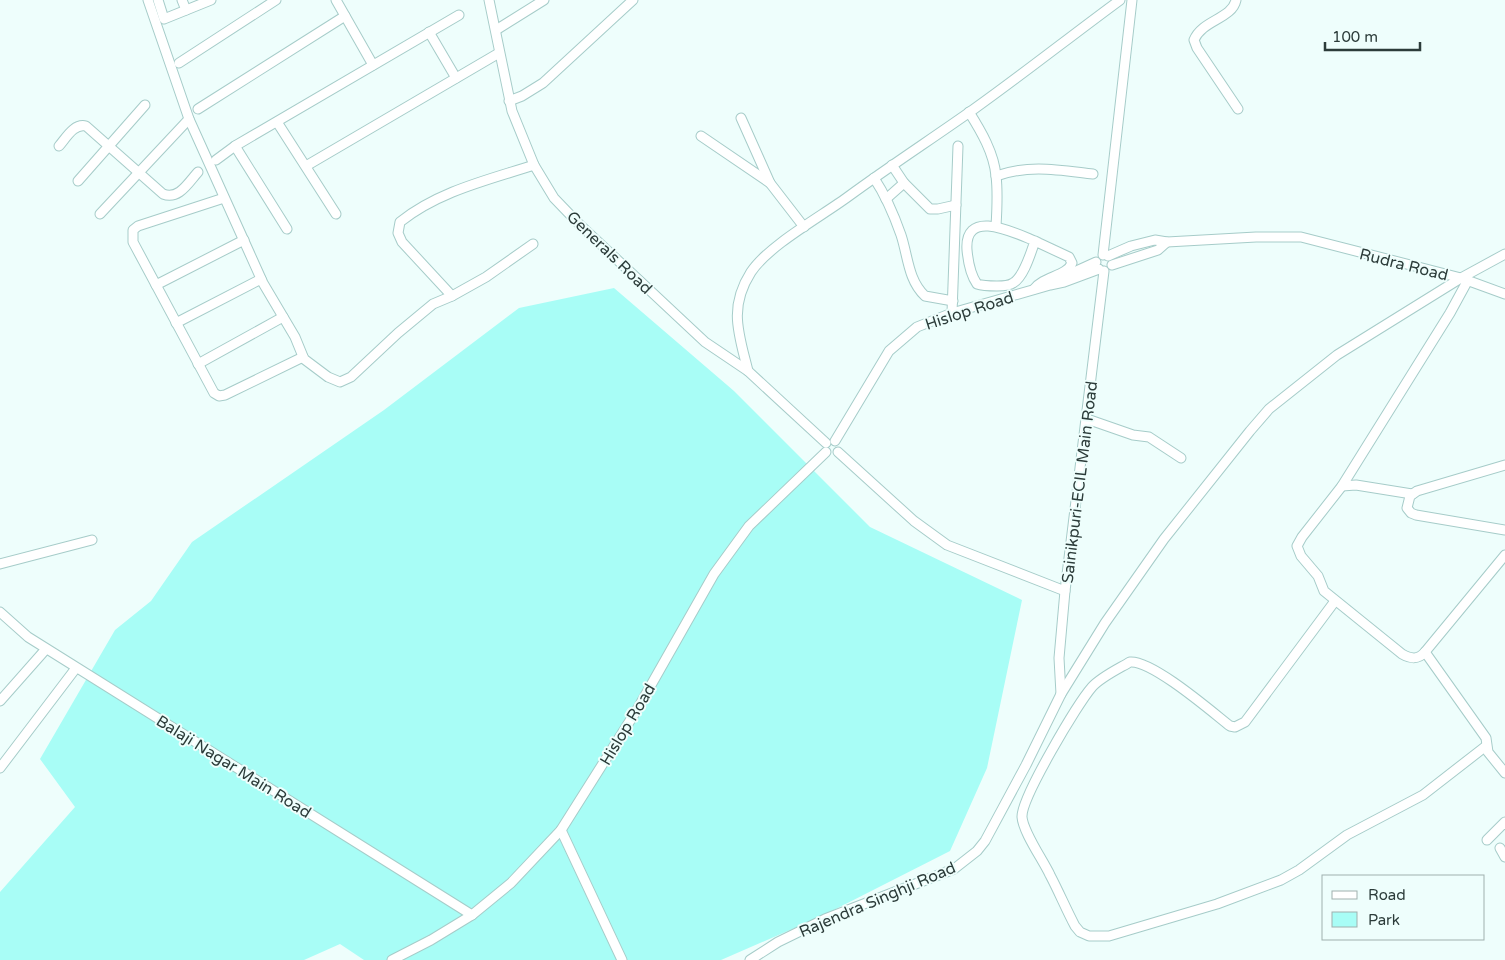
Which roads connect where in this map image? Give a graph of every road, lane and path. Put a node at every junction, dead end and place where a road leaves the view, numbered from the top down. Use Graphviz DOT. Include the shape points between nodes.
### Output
graph roads {
  1 [pos="148,0"];
  2 [pos="158,0"];
  3 [pos="182,0"];
  4 [pos="211,0"];
  5 [pos="276,0"];
  6 [pos="336,0"];
  7 [pos="490,0"];
  8 [pos="544,0"];
  9 [pos="633,0"];
  10 [pos="1120,0"];
  11 [pos="1132,0"];
  12 [pos="1236,0"];
  13 [pos="186,10"];
  14 [pos="459,15"];
  15 [pos="345,16"];
  16 [pos="496,30"];
  17 [pos="429,32"];
  18 [pos="499,53"];
  19 [pos="179,63"];
  20 [pos="373,65"];
  21 [pos="456,78"];
  22 [pos="509,101"];
  23 [pos="145,105"];
  24 [pos="198,109"];
  25 [pos="1238,109"];
  26 [pos="969,112"];
  27 [pos="189,118"];
  28 [pos="741,118"];
  29 [pos="277,122"];
  30 [pos="702,136"];
  31 [pos="59,146"];
  32 [pos="109,146"];
  33 [pos="236,146"];
  34 [pos="958,146"];
  35 [pos="216,160"];
  36 [pos="534,165"];
  37 [pos="892,165"];
  38 [pos="306,166"];
  39 [pos="138,172"];
  40 [pos="198,172"];
  41 [pos="1093,174"];
  42 [pos="996,176"];
  43 [pos="874,178"];
  44 [pos="78,180"];
  45 [pos="904,182"];
  46 [pos="770,183"];
  47 [pos="224,198"];
  48 [pos="886,199"];
  49 [pos="956,206"];
  50 [pos="100,214"];
  51 [pos="336,214"];
  52 [pos="996,226"];
  53 [pos="804,228"];
  54 [pos="287,229"];
  55 [pos="244,240"];
  56 [pos="1035,241"];
  57 [pos="1167,242"];
  58 [pos="533,244"];
  59 [pos="1505,254"];
  60 [pos="1106,255"];
  61 [pos="1112,265"];
  62 [pos="1100,268"];
  63 [pos="261,279"];
  64 [pos="1464,279"];
  65 [pos="156,285"];
  66 [pos="1033,290"];
  67 [pos="1505,294"];
  68 [pos="452,296"];
  69 [pos="953,301"];
  70 [pos="952,314"];
  71 [pos="283,317"];
  72 [pos="176,323"];
  73 [pos="303,357"];
  74 [pos="198,364"];
  75 [pos="748,371"];
  76 [pos="1087,419"];
  77 [pos="829,446"];
  78 [pos="1181,458"];
  79 [pos="1505,465"];
  80 [pos="1342,486"];
  81 [pos="1412,494"];
  82 [pos="1505,530"];
  83 [pos="92,540"];
  84 [pos="1505,555"];
  85 [pos="0,564"];
  86 [pos="1066,591"];
  87 [pos="1335,601"];
  88 [pos="0,612"];
  89 [pos="46,649"];
  90 [pos="1425,652"];
  91 [pos="76,668"];
  92 [pos="1061,694"];
  93 [pos="0,701"];
  94 [pos="1486,746"];
  95 [pos="0,768"];
  96 [pos="1505,773"];
  97 [pos="1505,822"];
  98 [pos="560,830"];
  99 [pos="1487,840"];
  100 [pos="1500,848"];
  101 [pos="1505,857"];
  102 [pos="472,915"];
  103 [pos="392,960"];
  104 [pos="622,960"];
  105 [pos="750,960"];
  1 -- 27 [label="street"];
  2 -- 13 [label="street" via="164,19"];
  3 -- 13 [label="street"];
  4 -- 13 [label="street"];
  5 -- 19 [label="street"];
  6 -- 15 [label="street"];
  7 -- 16 [label="street, Generals Road"];
  8 -- 16 [label="street"];
  9 -- 22 [label="street" via="543,83"];
  10 -- 26 [label="street"];
  11 -- 60 [label="street"];
  12 -- 25 [label="street" via="1233,8 1201,29 1194,40"];
  14 -- 17 [label="street"];
  15 -- 20 [label="street"];
  15 -- 24 [label="street"];
  16 -- 18 [label="street, Generals Road"];
  17 -- 20 [label="street"];
  17 -- 21 [label="street"];
  18 -- 21 [label="street"];
  18 -- 22 [label="street, Generals Road"];
  20 -- 29 [label="street"];
  21 -- 38 [label="street"];
  22 -- 36 [label="street, Generals Road"];
  23 -- 32 [label="street"];
  26 -- 37 [label="street"];
  26 -- 42 [label="street" via="987,143"];
  27 -- 39 [label="street"];
  27 -- 47 [label="street"];
  28 -- 46 [label="street"];
  29 -- 33 [label="street"];
  29 -- 38 [label="street"];
  30 -- 46 [label="street"];
  31 -- 32 [label="street" via="74,128 82,125"];
  32 -- 39 [label="street"];
  32 -- 44 [label="street"];
  33 -- 35 [label="street"];
  33 -- 54 [label="street"];
  34 -- 49 [label="street"];
  36 -- 68 [label="street" via="453,191 400,222 398,233 402,242"];
  36 -- 75 [label="street, Generals Road" via="554,198 579,224 705,342"];
  37 -- 43 [label="street"];
  37 -- 45 [label="street"];
  38 -- 51 [label="street"];
  39 -- 40 [label="street" via="163,194 170,196 179,193"];
  39 -- 50 [label="street"];
  41 -- 42 [label="street" via="1036,168"];
  42 -- 52 [label="street"];
  43 -- 48 [label="street"];
  43 -- 53 [label="street"];
  45 -- 48 [label="street"];
  45 -- 49 [label="street" via="930,208"];
  46 -- 53 [label="street"];
  47 -- 55 [label="street"];
  47 -- 65 [label="street" via="132,230 133,242"];
  48 -- 69 [label="street" via="915,284 925,296"];
  49 -- 69 [label="street"];
  52 -- 56 [label="street"];
  52 -- 56 [label="street" via="975,228 968,236 970,270 980,285 1013,284 1025,267"];
  53 -- 75 [label="street" via="760,261 751,272 740,297 736,325"];
  55 -- 63 [label="street"];
  55 -- 65 [label="street"];
  56 -- 66 [label="street" via="1068,257 1072,263 1068,269 1041,281"];
  57 -- 60 [label="street" via="1154,240"];
  57 -- 61 [label="street" via="1158,250"];
  57 -- 64 [label="street, Rudra Road" via="1301,237"];
  58 -- 68 [label="street"];
  59 -- 64 [label="street, Rajendra Singhji Road"];
  60 -- 61 [label="street" via="1112,260"];
  60 -- 62 [label="street" via="1098,257"];
  61 -- 62 [label="street" via="1109,269"];
  62 -- 66 [label="street, Hislop Road" via="1069,281"];
  62 -- 76 [label="street, Sainikpuri-ECIL Main Road"];
  63 -- 71 [label="street"];
  63 -- 72 [label="street"];
  64 -- 67 [label="street, Rudra Road"];
  64 -- 80 [label="street" via="1450,313"];
  64 -- 92 [label="street, Rajendra Singhji Road" via="1337,355 1270,409 1164,539 1105,623"];
  65 -- 72 [label="street"];
  66 -- 70 [label="street, Hislop Road"];
  68 -- 73 [label="street" via="433,304 398,332 348,380 334,381"];
  69 -- 70 [label="street"];
  70 -- 77 [label="street, Hislop Road" via="917,326 889,351"];
  71 -- 73 [label="street"];
  71 -- 74 [label="street"];
  72 -- 74 [label="street"];
  73 -- 74 [label="street" via="219,396 214,393"];
  75 -- 77 [label="street, Generals Road"];
  76 -- 78 [label="street" via="1133,435 1149,437"];
  76 -- 86 [label="street, Sainikpuri-ECIL Main Road"];
  77 -- 86 [label="street" via="832,456 838,452 914,521 947,545"];
  77 -- 98 [label="street, Hislop Road" via="749,526 714,574 638,708"];
  79 -- 81 [label="street"];
  80 -- 81 [label="street"];
  80 -- 87 [label="street" via="1297,546 1300,556 1318,576 1324,591"];
  81 -- 82 [label="street" via="1407,504 1411,513"];
  83 -- 85 [label="street"];
  84 -- 90 [label="street"];
  86 -- 92 [label="street, Sainikpuri-ECIL Main Road" via="1059,658"];
  87 -- 90 [label="street" via="1402,654 1413,658"];
  87 -- 94 [label="street" via="1245,722 1236,727 1230,726 1173,682 1135,662 1102,679 1091,689 1031,788 1022,816 1024,827 1080,932 1089,936 1108,936 1217,904 1281,880 1346,835 1423,794"];
  88 -- 89 [label="street, Balaji Nagar Main Road" via="28,638"];
  89 -- 91 [label="street, Balaji Nagar Main Road"];
  89 -- 93 [label="street"];
  90 -- 94 [label="street" via="1486,738"];
  91 -- 95 [label="street"];
  91 -- 102 [label="street, Balaji Nagar Main Road"];
  92 -- 105 [label="street, Rajendra Singhji Road" via="1023,772 977,851 954,869 824,919"];
  94 -- 96 [label="street"];
  97 -- 99 [label="street"];
  98 -- 102 [label="street, Hislop Road" via="511,883"];
  98 -- 104 [label="street"];
  100 -- 101 [label="street"];
  102 -- 103 [label="street, Hislop Road"];
}
